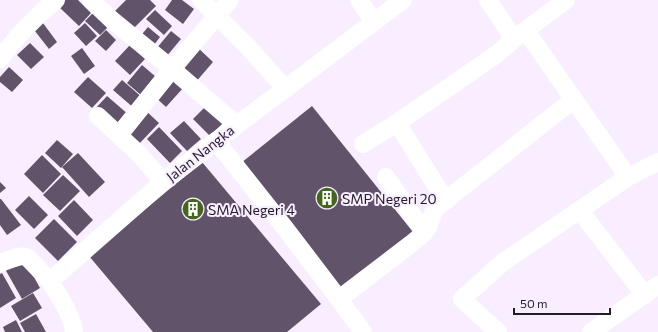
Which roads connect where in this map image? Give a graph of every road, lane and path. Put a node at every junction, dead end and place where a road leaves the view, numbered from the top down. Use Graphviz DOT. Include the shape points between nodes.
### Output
graph roads {
  1 [pos="56,0"];
  2 [pos="90,0"];
  3 [pos="201,0"];
  4 [pos="230,0"];
  5 [pos="360,0"];
  6 [pos="403,0"];
  7 [pos="488,0"];
  8 [pos="566,0"];
  9 [pos="216,15"];
  10 [pos="374,22"];
  11 [pos="520,35"];
  12 [pos="0,58"];
  13 [pos="172,69"];
  14 [pos="286,89"];
  15 [pos="573,100"];
  16 [pos="98,116"];
  17 [pos="397,123"];
  18 [pos="237,125"];
  19 [pos="120,135"];
  20 [pos="216,141"];
  21 [pos="363,144"];
  22 [pos="658,162"];
  23 [pos="386,177"];
  24 [pos="628,177"];
  25 [pos="163,182"];
  26 [pos="446,201"];
  27 [pos="580,211"];
  28 [pos="426,230"];
  29 [pos="0,263"];
  30 [pos="50,281"];
  31 [pos="651,290"];
  32 [pos="339,299"];
  33 [pos="74,330"];
  34 [pos="361,331"];
  35 [pos="498,332"];
  36 [pos="591,332"];
  1 -- 12 [label="street" via="42,11"];
  2 -- 13 [label="street"];
  3 -- 9 [label="street"];
  4 -- 9 [label="street"];
  5 -- 10 [label="street"];
  6 -- 10 [label="street, Jalan Nangka"];
  7 -- 11 [label="street"];
  8 -- 11 [label="street"];
  9 -- 13 [label="street"];
  9 -- 14 [label="street"];
  10 -- 14 [label="street, Jalan Nangka"];
  11 -- 15 [label="street"];
  11 -- 17 [label="street" via="497,54"];
  13 -- 18 [label="street"];
  13 -- 19 [label="street"];
  14 -- 18 [label="street, Jalan Nangka"];
  15 -- 24 [label="street"];
  15 -- 26 [label="street"];
  16 -- 19 [label="street"];
  17 -- 21 [label="street"];
  17 -- 26 [label="street"];
  18 -- 20 [label="street, Jalan Nangka"];
  19 -- 25 [label="street"];
  20 -- 25 [label="street, Jalan Nangka"];
  20 -- 32 [label="street"];
  22 -- 24 [label="street"];
  23 -- 28 [label="street" via="418,223"];
  24 -- 27 [label="street"];
  25 -- 30 [label="street, Jalan Nangka"];
  26 -- 28 [label="street" via="436,208"];
  27 -- 31 [label="street"];
  27 -- 35 [label="street" via="502,263 462,299"];
  28 -- 32 [label="street"];
  29 -- 30 [label="street" via="25,256"];
  30 -- 33 [label="street" via="68,313"];
  31 -- 36 [label="street"];
  32 -- 34 [label="street"];
}
